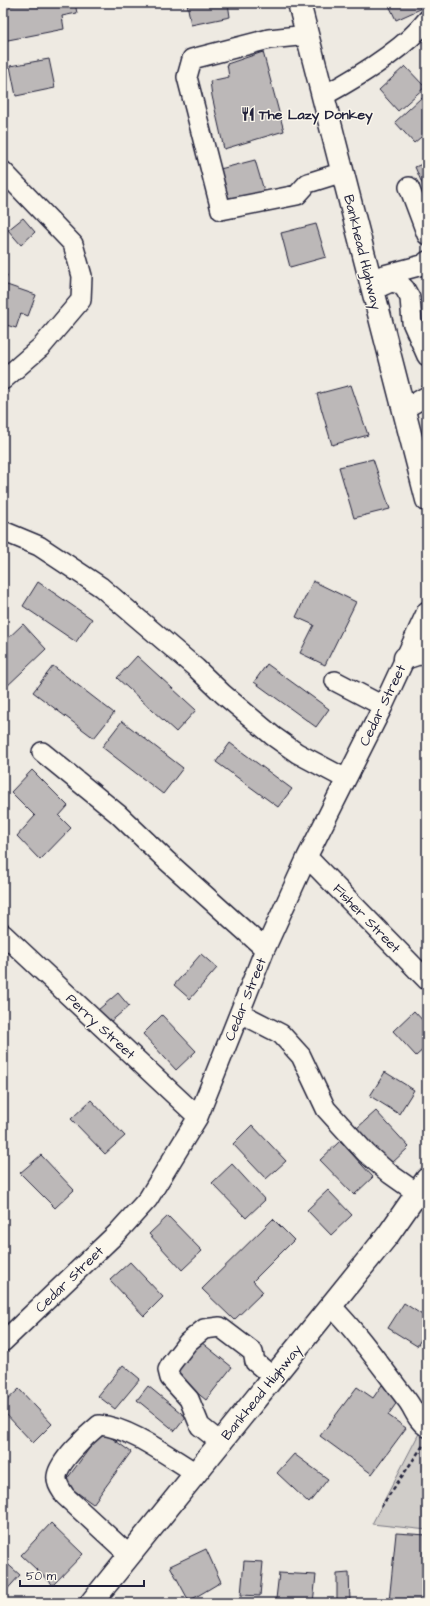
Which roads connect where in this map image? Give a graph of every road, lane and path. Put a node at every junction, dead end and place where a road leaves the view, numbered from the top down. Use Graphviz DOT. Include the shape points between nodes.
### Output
graph roads {
  1 [pos="299,3"];
  2 [pos="427,20"];
  3 [pos="308,35"];
  4 [pos="323,96"];
  5 [pos="3,171"];
  6 [pos="343,172"];
  7 [pos="409,187"];
  8 [pos="427,235"];
  9 [pos="427,261"];
  10 [pos="372,285"];
  11 [pos="427,356"];
  12 [pos="3,380"];
  13 [pos="427,396"];
  14 [pos="404,409"];
  15 [pos="427,497"];
  16 [pos="3,531"];
  17 [pos="427,611"];
  18 [pos="427,653"];
  19 [pos="405,658"];
  20 [pos="335,680"];
  21 [pos="383,706"];
  22 [pos="42,752"];
  23 [pos="346,779"];
  24 [pos="307,857"];
  25 [pos="3,934"];
  26 [pos="265,949"];
  27 [pos="427,980"];
  28 [pos="240,1013"];
  29 [pos="198,1117"];
  30 [pos="422,1186"];
  31 [pos="331,1306"];
  32 [pos="3,1342"];
  33 [pos="273,1376"];
  34 [pos="427,1427"];
  35 [pos="427,1440"];
  36 [pos="220,1442"];
  37 [pos="196,1473"];
  38 [pos="381,1507"];
  39 [pos="129,1555"];
  40 [pos="99,1598"];
  1 -- 3 [label="main road, Bankhead Highway"];
  2 -- 4 [label="street" via="419,31 362,75"];
  3 -- 4 [label="main road, Bankhead Highway"];
  3 -- 6 [label="street" via="269,39 192,60 188,77 221,210 297,195 308,183"];
  4 -- 6 [label="main road, Bankhead Highway"];
  5 -- 12 [label="street" via="73,244 82,276 81,300 42,346"];
  6 -- 10 [label="main road, Bankhead Highway"];
  7 -- 8 [label="street"];
  9 -- 10 [label="street" via="426,264"];
  10 -- 11 [label="street" via="391,282 400,284 404,289 410,298 412,322"];
  10 -- 14 [label="main road, Bankhead Highway"];
  13 -- 14 [label="street"];
  14 -- 15 [label="main road, Bankhead Highway"];
  16 -- 23 [label="street" via="39,546 101,587 273,736 297,753"];
  17 -- 19 [label="street, Cedar Street"];
  18 -- 19 [label="main road"];
  19 -- 21 [label="street, Cedar Street"];
  20 -- 21 [label="street"];
  21 -- 23 [label="street, Cedar Street"];
  22 -- 26 [label="street" via="118,814"];
  23 -- 24 [label="street, Cedar Street"];
  24 -- 26 [label="street, Cedar Street"];
  24 -- 27 [label="street, Fisher Street"];
  25 -- 29 [label="street, Perry Street"];
  26 -- 28 [label="street, Cedar Street"];
  28 -- 29 [label="street, Cedar Street"];
  28 -- 30 [label="street" via="281,1034 301,1056 326,1109 366,1153 390,1174"];
  29 -- 32 [label="street, Cedar Street" via="148,1199 118,1232"];
  30 -- 31 [label="main road, Bankhead Highway" via="388,1235"];
  31 -- 33 [label="main road, Bankhead Highway"];
  31 -- 34 [label="street" via="362,1340"];
  33 -- 36 [label="main road, Bankhead Highway"];
  33 -- 36 [label="street" via="255,1362 253,1352 220,1327 204,1330 188,1342 171,1364 168,1370 170,1378 189,1399 200,1426"];
  35 -- 38 [label="path"];
  36 -- 37 [label="main road, Bankhead Highway"];
  37 -- 39 [label="main road, Bankhead Highway"];
  37 -- 39 [label="street" via="137,1438 111,1426 100,1425 87,1435 64,1463 57,1475 57,1485"];
  39 -- 40 [label="main road, Bankhead Highway"];
}
